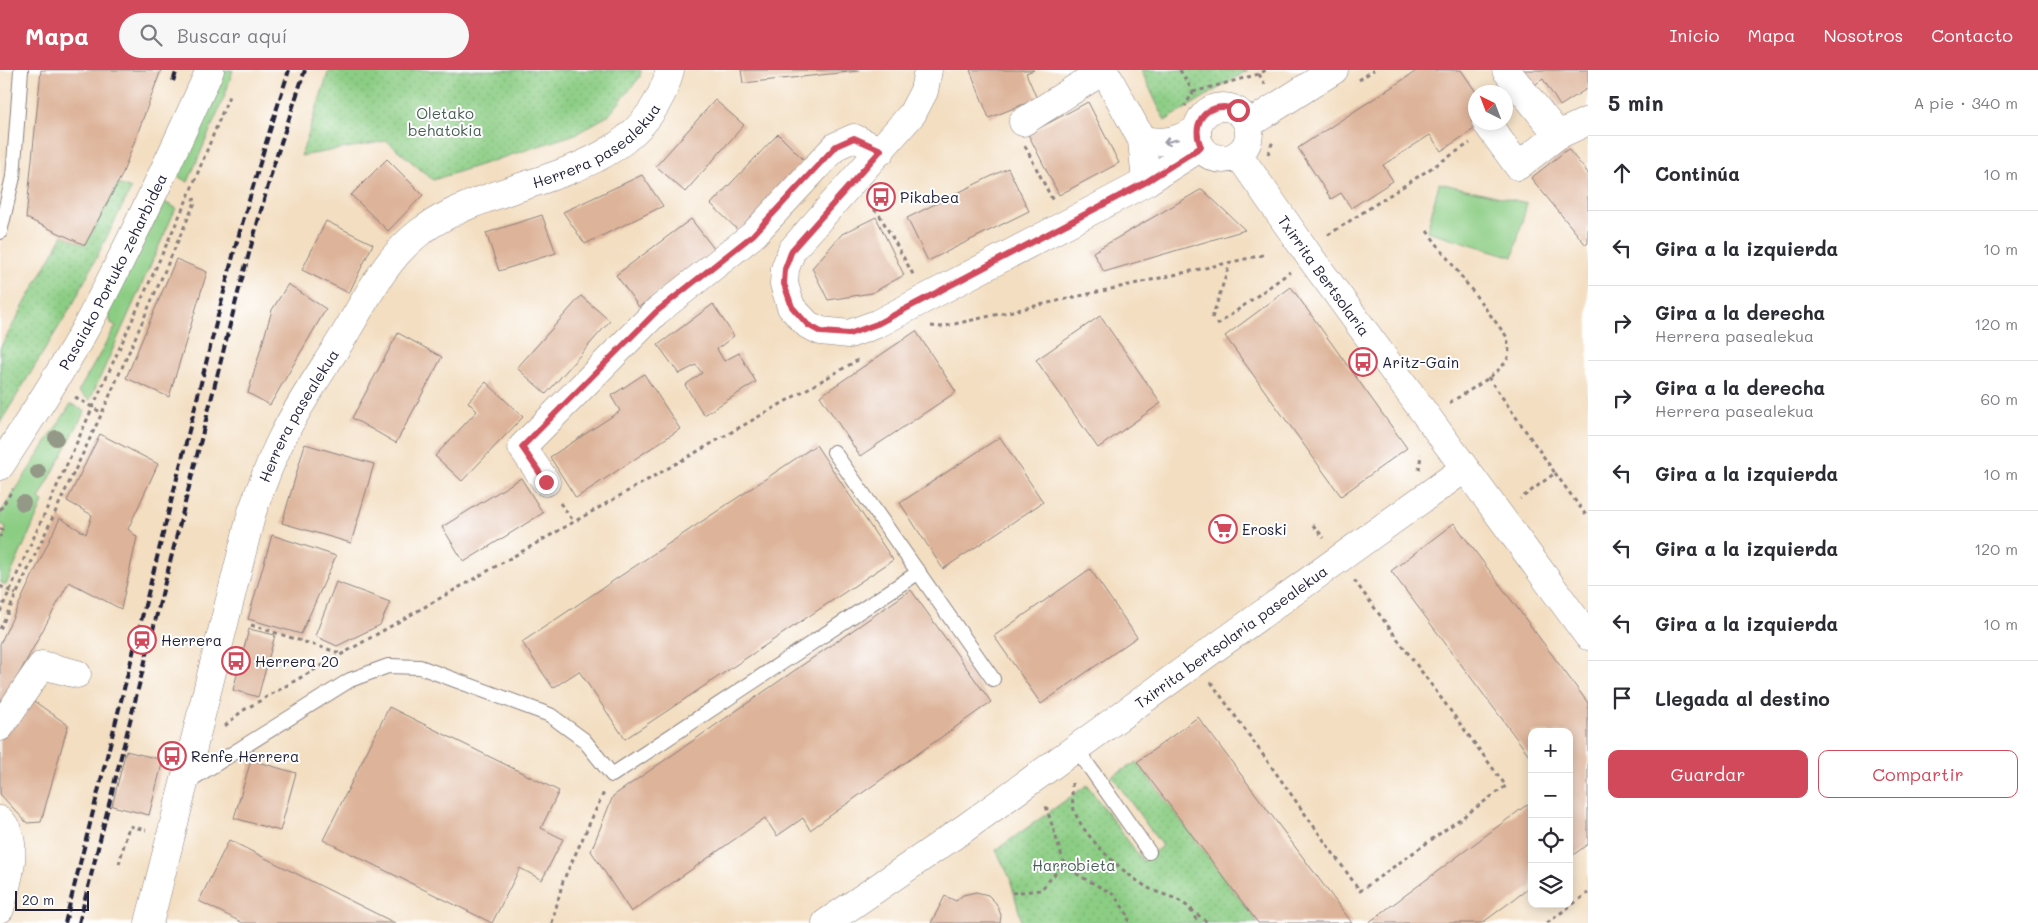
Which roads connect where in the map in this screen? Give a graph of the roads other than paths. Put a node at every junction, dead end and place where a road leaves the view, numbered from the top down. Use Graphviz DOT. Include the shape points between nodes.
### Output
graph roads {
  1 [pos="21,70"];
  2 [pos="210,70"];
  3 [pos="670,70"];
  4 [pos="928,70"];
  5 [pos="1104,70"];
  6 [pos="1506,70"];
  7 [pos="1342,77"];
  8 [pos="1588,121"];
  9 [pos="1248,124"];
  10 [pos="1194,129"];
  11 [pos="1491,130"];
  12 [pos="1023,132"];
  13 [pos="1558,136"];
  14 [pos="1142,140"];
  15 [pos="881,150"];
  16 [pos="1238,154"];
  17 [pos="1146,182"];
  18 [pos="0,232"];
  19 [pos="834,452"];
  20 [pos="0,466"];
  21 [pos="1464,468"];
  22 [pos="546,482"];
  23 [pos="919,572"];
  24 [pos="1588,636"];
  25 [pos="77,674"];
  26 [pos="993,680"];
  27 [pos="0,727"];
  28 [pos="1069,764"];
  29 [pos="184,784"];
  30 [pos="0,820"];
  31 [pos="1149,852"];
  32 [pos="0,909"];
  33 [pos="149,923"];
  34 [pos="826,923"];
  1 -- 18 [label="lane" via="13,178"];
  2 -- 20 [label="street, Pasaiako Portuko zeharbidea" via="159,183 89,321"];
  3 -- 29 [label="street, Herrera pasealekua" via="647,117 611,151 441,218 420,232 386,267 270,462 252,512"];
  4 -- 15 [label="street" via="924,91 912,114"];
  5 -- 12 [label="street"];
  5 -- 14 [label="street"];
  6 -- 13 [label="street"];
  7 -- 9 [label="street"];
  8 -- 13 [label="street"];
  9 -- 10 [label="street" via="1238,110 1220,106 1205,114"];
  9 -- 16 [label="street" via="1249,141"];
  10 -- 14 [label="street, one-way" via="1180,139 1162,143"];
  10 -- 16 [label="street" via="1214,157 1222,159"];
  10 -- 17 [label="street"];
  11 -- 13 [label="street" via="1518,166"];
  14 -- 17 [label="street"];
  15 -- 17 [label="street" via="792,250 785,269 784,284 792,307 808,325 821,332 849,334 877,324"];
  15 -- 22 [label="street" via="854,138 836,146 753,235 656,312 522,447"];
  16 -- 21 [label="street, Txirrita Bertsolaria"];
  19 -- 23 [label="lane"];
  21 -- 24 [label="street"];
  21 -- 28 [label="street, Txirrita bertsolaria pasealekua"];
  23 -- 26 [label="lane"];
  23 -- 29 [label="lane" via="612,775 584,740 550,715 420,667 388,666 350,680"];
  25 -- 27 [label="street" via="42,665"];
  28 -- 31 [label="lane"];
  28 -- 34 [label="street, Txirrita bertsolaria pasealekua" via="965,828"];
  29 -- 33 [label="street, Herrera pasealekua"];
  30 -- 32 [label="street" via="7,828 12,852"];
}
